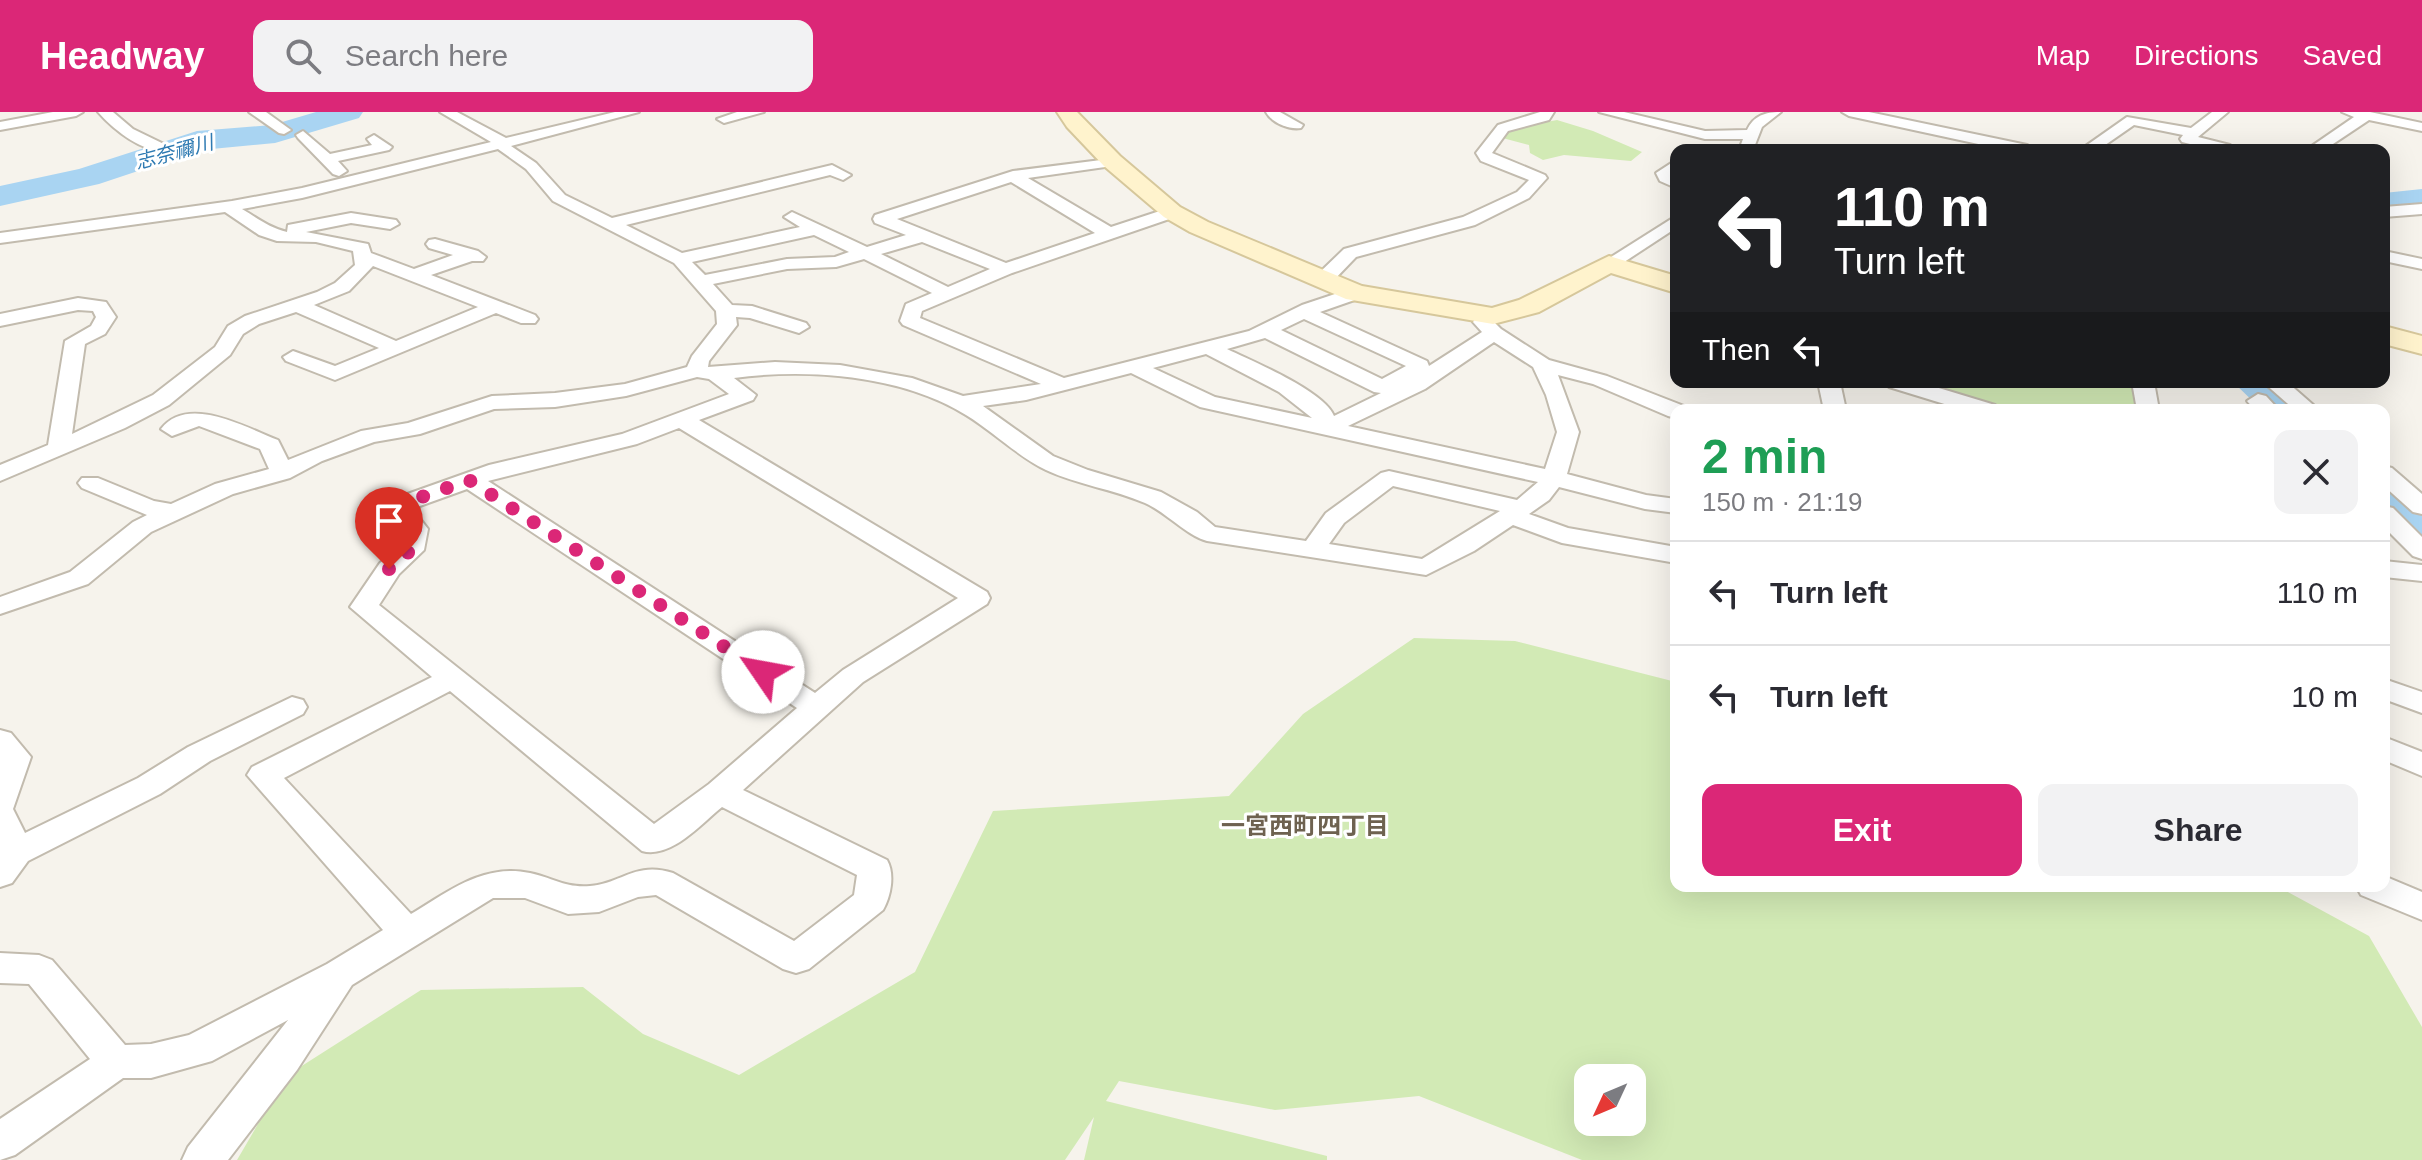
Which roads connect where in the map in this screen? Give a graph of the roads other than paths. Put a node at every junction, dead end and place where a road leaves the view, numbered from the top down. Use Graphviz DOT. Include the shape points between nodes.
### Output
graph roads {
  1 [pos="13,112"];
  2 [pos="76,112"];
  3 [pos="105,112"];
  4 [pos="256,112"];
  5 [pos="447,112"];
  6 [pos="632,112"];
  7 [pos="757,112"];
  8 [pos="1067,112"];
  9 [pos="1273,112"];
  10 [pos="1547,112"];
  11 [pos="1606,112"];
  12 [pos="1774,112"];
  13 [pos="1849,112"];
  14 [pos="2221,112"];
  15 [pos="2349,112"];
  16 [pos="0,114"];
  17 [pos="2366,116"];
  18 [pos="724,119"];
  19 [pos="1296,125"];
  20 [pos="0,126"];
  21 [pos="1911,126"];
  22 [pos="2422,127"];
  23 [pos="284,130"];
  24 [pos="2194,133"];
  25 [pos="1751,134"];
  26 [pos="303,135"];
  27 [pos="1705,135"];
  28 [pos="1886,135"];
  29 [pos="374,139"];
  30 [pos="503,143"];
  31 [pos="1697,144"];
  32 [pos="1748,144"];
  33 [pos="1998,144"];
  34 [pos="2097,144"];
  35 [pos="2208,144"];
  36 [pos="2323,144"];
  37 [pos="162,147"];
  38 [pos="327,159"];
  39 [pos="1112,161"];
  40 [pos="416,167"];
  41 [pos="843,175"];
  42 [pos="1013,176"];
  43 [pos="433,179"];
  44 [pos="351,183"];
  45 [pos="302,193"];
  46 [pos="232,206"];
  47 [pos="2422,209"];
  48 [pos="332,211"];
  49 [pos="1172,212"];
  50 [pos="2390,212"];
  51 [pos="792,217"];
  52 [pos="390,224"];
  53 [pos="609,224"];
  54 [pos="1670,225"];
  55 [pos="816,229"];
  56 [pos="265,231"];
  57 [pos="1110,234"];
  58 [pos="922,236"];
  59 [pos="0,238"];
  60 [pos="435,244"];
  61 [pos="867,252"];
  62 [pos="364,256"];
  63 [pos="2390,257"];
  64 [pos="680,259"];
  65 [pos="1609,264"];
  66 [pos="2422,264"];
  67 [pos="1006,269"];
  68 [pos="414,275"];
  69 [pos="1324,279"];
  70 [pos="703,281"];
  71 [pos="1670,283"];
  72 [pos="1356,293"];
  73 [pos="948,294"];
  74 [pos="297,305"];
  75 [pos="494,307"];
  76 [pos="726,310"];
  77 [pos="1304,312"];
  78 [pos="528,319"];
  79 [pos="0,320"];
  80 [pos="1485,324"];
  81 [pos="799,327"];
  82 [pos="1266,331"];
  83 [pos="2390,337"];
  84 [pos="2422,345"];
  85 [pos="1210,348"];
  86 [pos="397,352"];
  87 [pos="293,357"];
  88 [pos="1542,364"];
  89 [pos="1132,366"];
  90 [pos="706,372"];
  91 [pos="1060,384"];
  92 [pos="1382,387"];
  93 [pos="1916,388"];
  94 [pos="2281,388"];
  95 [pos="961,403"];
  96 [pos="1968,404"];
  97 [pos="2301,404"];
  98 [pos="1670,409"];
  99 [pos="1328,416"];
  100 [pos="681,419"];
  101 [pos="172,429"];
  102 [pos="59,446"];
  103 [pos="282,473"];
  104 [pos="0,474"];
  105 [pos="1554,478"];
  106 [pos="469,480"];
  107 [pos="90,483"];
  108 [pos="2398,485"];
  109 [pos="1670,505"];
  110 [pos="2422,507"];
  111 [pos="175,512"];
  112 [pos="1515,512"];
  113 [pos="2390,519"];
  114 [pos="1312,550"];
  115 [pos="2422,551"];
  116 [pos="1670,554"];
  117 [pos="2390,570"];
  118 [pos="2422,573"];
  119 [pos="0,606"];
  120 [pos="451,679"];
  121 [pos="2390,690"];
  122 [pos="2422,703"];
  123 [pos="292,707"];
  124 [pos="816,707"];
  125 [pos="0,740"];
  126 [pos="2390,750"];
  127 [pos="2422,765"];
  128 [pos="720,792"];
  129 [pos="0,804"];
  130 [pos="0,814"];
  131 [pos="8,863"];
  132 [pos="2387,892"];
  133 [pos="2422,907"];
  134 [pos="406,932"];
  135 [pos="0,968"];
  136 [pos="340,974"];
  137 [pos="116,1062"];
  138 [pos="0,1142"];
  139 [pos="203,1160"];
  1 -- 16 [label="street"];
  2 -- 20 [label="street"];
  3 -- 37 [label="street" via="128,132"];
  4 -- 23 [label="street"];
  5 -- 30 [label="street"];
  6 -- 30 [label="street"];
  7 -- 18 [label="street"];
  8 -- 39 [label="street"];
  9 -- 19 [label="street"];
  10 -- 69 [label="street" via="1503,128 1484,153 1539,178 1523,195 1469,221 1350,253"];
  11 -- 27 [label="street"];
  12 -- 25 [label="street"];
  13 -- 21 [label="street"];
  14 -- 24 [label="street"];
  15 -- 17 [label="street"];
  17 -- 22 [label="street"];
  17 -- 36 [label="street"];
  21 -- 28 [label="street"];
  21 -- 33 [label="street"];
  24 -- 34 [label="street" via="2132,120"];
  24 -- 35 [label="street" via="2187,139"];
  25 -- 27 [label="street"];
  25 -- 32 [label="street"];
  26 -- 38 [label="street"];
  27 -- 31 [label="street"];
  29 -- 38 [label="street" via="384,147"];
  30 -- 40 [label="street"];
  30 -- 53 [label="street" via="559,198"];
  38 -- 44 [label="street"];
  39 -- 42 [label="street"];
  39 -- 49 [label="street"];
  40 -- 43 [label="street"];
  40 -- 44 [label="street"];
  41 -- 53 [label="street" via="832,170"];
  42 -- 57 [label="street"];
  42 -- 58 [label="street" via="881,219"];
  44 -- 45 [label="street"];
  45 -- 46 [label="street"];
  45 -- 48 [label="street"];
  46 -- 56 [label="street"];
  46 -- 59 [label="street"];
  47 -- 50 [label="street"];
  49 -- 57 [label="street"];
  49 -- 69 [label="street"];
  51 -- 55 [label="street"];
  52 -- 56 [label="street" via="351,218"];
  53 -- 64 [label="street"];
  54 -- 65 [label="street"];
  55 -- 61 [label="street"];
  55 -- 64 [label="street"];
  56 -- 62 [label="street" via="362,248"];
  57 -- 67 [label="street"];
  58 -- 61 [label="street"];
  58 -- 67 [label="street"];
  60 -- 68 [label="street" via="481,258"];
  61 -- 70 [label="street" via="836,262 787,264"];
  61 -- 73 [label="street"];
  62 -- 68 [label="street"];
  62 -- 74 [label="street" via="364,266 342,287"];
  63 -- 66 [label="street"];
  64 -- 70 [label="street"];
  65 -- 71 [label="street"];
  65 -- 80 [label="street"];
  67 -- 73 [label="street"];
  68 -- 75 [label="street"];
  69 -- 72 [label="street"];
  70 -- 76 [label="street"];
  72 -- 77 [label="street"];
  72 -- 80 [label="street"];
  73 -- 91 [label="street" via="913,308 910,321"];
  74 -- 86 [label="street"];
  74 -- 102 [label="street" via="235,330 223,351 161,400"];
  75 -- 78 [label="street"];
  75 -- 86 [label="street"];
  76 -- 81 [label="street"];
  76 -- 90 [label="street" via="727,325 699,360"];
  77 -- 82 [label="street"];
  77 -- 92 [label="street" via="1420,365"];
  79 -- 102 [label="street" via="78,304 99,306 106,317 98,330 75,341"];
  80 -- 88 [label="street"];
  80 -- 99 [label="street" via="1417,384"];
  82 -- 85 [label="street"];
  82 -- 92 [label="street"];
  83 -- 84 [label="street"];
  85 -- 89 [label="street"];
  85 -- 99 [label="street" via="1287,387 1299,388"];
  86 -- 87 [label="street" via="335,374"];
  88 -- 98 [label="street"];
  88 -- 105 [label="street" via="1568,432"];
  89 -- 91 [label="street"];
  89 -- 99 [label="street" via="1208,402"];
  90 -- 95 [label="street" via="846,371 896,379"];
  90 -- 100 [label="street" via="745,395"];
  90 -- 103 [label="street" via="626,390 492,403 412,429 369,436"];
  91 -- 95 [label="street"];
  92 -- 99 [label="street"];
  93 -- 96 [label="street"];
  94 -- 97 [label="street"];
  95 -- 114 [label="street" via="1056,466 1157,497 1207,533"];
  99 -- 105 [label="street"];
  100 -- 106 [label="street" via="629,439 550,455"];
  100 -- 124 [label="street" via="977,598 853,676"];
  101 -- 103 [label="street" via="199,418 270,445"];
  102 -- 104 [label="street"];
  103 -- 111 [label="street" via="224,489"];
  105 -- 109 [label="street"];
  105 -- 112 [label="street"];
  106 -- 120 [label="street" via="408,502 401,512 415,529 411,550 389,569 364,607"];
  106 -- 124 [label="street"];
  107 -- 111 [label="street" via="148,508"];
  108 -- 110 [label="street"];
  111 -- 119 [label="street" via="142,527 79,578"];
  112 -- 114 [label="street" via="1426,567"];
  112 -- 114 [label="street" via="1389,478 1335,518"];
  112 -- 116 [label="street" via="1562,535"];
  113 -- 115 [label="street"];
  117 -- 118 [label="street"];
  120 -- 128 [label="street" via="654,842"];
  120 -- 134 [label="street" via="263,775"];
  121 -- 122 [label="street"];
  123 -- 131 [label="street"];
  124 -- 128 [label="street"];
  125 -- 129 [label="street" via="15,757"];
  126 -- 127 [label="street"];
  128 -- 134 [label="street" via="875,869 871,901 796,959 661,882 634,884 599,899 568,901 528,885 487,885"];
  130 -- 131 [label="street"];
  132 -- 133 [label="street"];
  134 -- 136 [label="street"];
  135 -- 137 [label="street" via="39,970"];
  136 -- 137 [label="street" via="198,1049 151,1061"];
  136 -- 139 [label="street"];
  137 -- 138 [label="street"];
}
